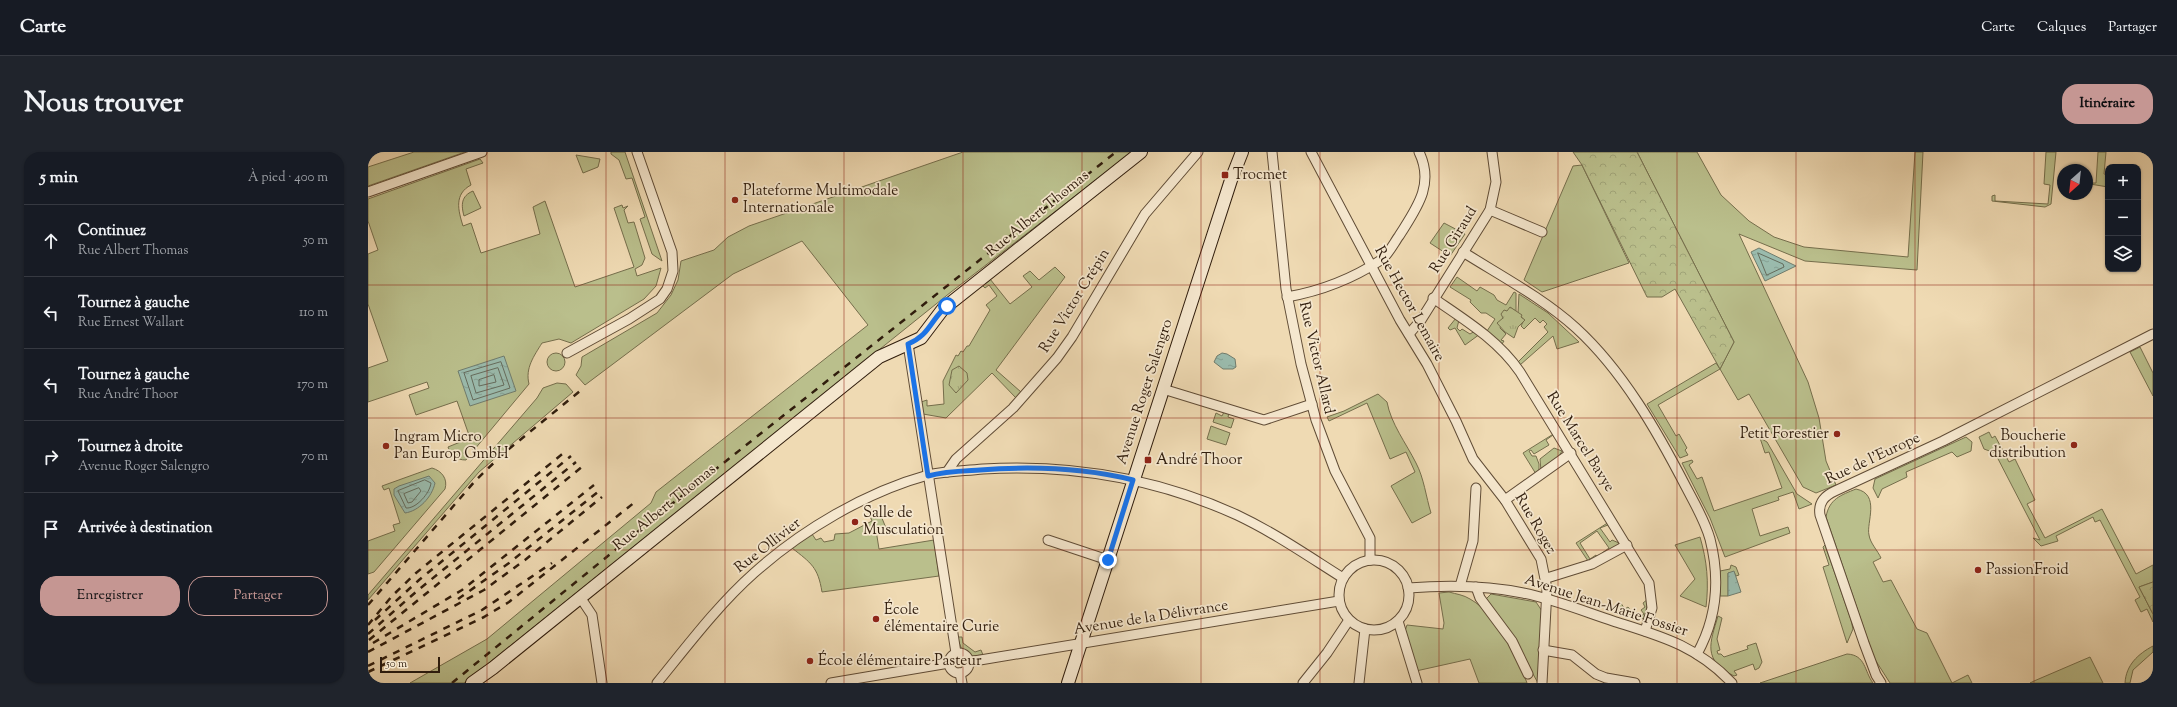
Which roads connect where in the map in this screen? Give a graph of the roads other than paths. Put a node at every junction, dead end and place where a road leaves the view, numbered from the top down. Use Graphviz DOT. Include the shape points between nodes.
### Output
graph roads {
  1 [pos="482,152"];
  2 [pos="637,152"];
  3 [pos="1142,152"];
  4 [pos="1198,152"];
  5 [pos="1238,152"];
  6 [pos="1242,152"];
  7 [pos="1272,152"];
  8 [pos="1311,152"];
  9 [pos="1419,152"];
  10 [pos="1492,152"];
  11 [pos="1231,180"];
  12 [pos="368,192"];
  13 [pos="1490,210"];
  14 [pos="1542,232"];
  15 [pos="1463,252"];
  16 [pos="1371,266"];
  17 [pos="1287,297"];
  18 [pos="1433,298"];
  19 [pos="1409,334"];
  20 [pos="2153,334"];
  21 [pos="908,348"];
  22 [pos="567,353"];
  23 [pos="1163,389"];
  24 [pos="1312,404"];
  25 [pos="1571,453"];
  26 [pos="1481,471"];
  27 [pos="947,472"];
  28 [pos="928,476"];
  29 [pos="1133,480"];
  30 [pos="1476,488"];
  31 [pos="1505,500"];
  32 [pos="1048,540"];
  33 [pos="1627,545"];
  34 [pos="1108,560"];
  35 [pos="1370,560"];
  36 [pos="1343,578"];
  37 [pos="1547,578"];
  38 [pos="1460,586"];
  39 [pos="1476,587"];
  40 [pos="1408,588"];
  41 [pos="580,597"];
  42 [pos="1547,599"];
  43 [pos="1339,601"];
  44 [pos="1349,620"];
  45 [pos="1398,621"];
  46 [pos="1365,629"];
  47 [pos="1644,631"];
  48 [pos="1080,644"];
  49 [pos="1543,650"];
  50 [pos="956,653"];
  51 [pos="1697,654"];
  52 [pos="968,662"];
  53 [pos="948,663"];
  54 [pos="493,668"];
  55 [pos="960,673"];
  56 [pos="1528,674"];
  57 [pos="472,683"];
  58 [pos="480,683"];
  59 [pos="602,683"];
  60 [pos="657,683"];
  61 [pos="831,683"];
  62 [pos="962,683"];
  63 [pos="1068,683"];
  64 [pos="1304,683"];
  65 [pos="1359,683"];
  66 [pos="1417,683"];
  67 [pos="1542,683"];
  68 [pos="1635,683"];
  69 [pos="1732,683"];
  70 [pos="1882,683"];
  1 -- 12 [label="street"];
  2 -- 22 [label="street" via="672,252 673,271 667,289 660,299 629,319"];
  3 -- 21 [label="street, Rue Albert Thomas" via="939,313 924,335"];
  4 -- 27 [label="street, Rue Victor Crépin" via="1146,214 1057,358 1013,408 956,459"];
  5 -- 11 [label="street, Avenue Roger Salengro"];
  6 -- 11 [label="street, Avenue Roger Salengro"];
  7 -- 17 [label="street, Rue Victor Allard"];
  8 -- 16 [label="street, Rue Hector Lemaire"];
  9 -- 16 [label="street" via="1426,172 1424,195 1385,256"];
  10 -- 13 [label="street, Rue Giraud" via="1496,182"];
  11 -- 23 [label="street, Avenue Roger Salengro"];
  13 -- 14 [label="street"];
  13 -- 15 [label="street, Rue Giraud"];
  15 -- 18 [label="street, Rue Giraud"];
  15 -- 51 [label="street" via="1550,308 1582,334 1618,376 1665,447 1703,520 1713,556 1716,588 1713,612 1706,636"];
  16 -- 17 [label="street" via="1324,289"];
  16 -- 19 [label="street, Rue Hector Lemaire"];
  17 -- 24 [label="street, Rue Victor Allard"];
  18 -- 19 [label="street, Rue Giraud" via="1419,323"];
  18 -- 25 [label="street, Rue Marcel Bavye" via="1489,338 1509,357"];
  19 -- 26 [label="street, Rue Hector Lemaire"];
  20 -- 70 [label="street, Rue de l'Europe" via="1936,445 1835,491 1822,501 1820,516 1876,676"];
  21 -- 28 [label="street"];
  21 -- 41 [label="street, Rue Albert Thomas" via="883,354"];
  23 -- 24 [label="street" via="1264,420"];
  23 -- 29 [label="street, Avenue Roger Salengro"];
  24 -- 35 [label="street, Rue Victor Allard" via="1335,471 1370,538"];
  25 -- 31 [label="street"];
  25 -- 33 [label="street, Rue Marcel Bavye"];
  26 -- 31 [label="street, Rue Rogez"];
  27 -- 28 [label="street, Rue Ollivier"];
  27 -- 29 [label="street, Rue Ollivier" via="1011,468 1057,469"];
  28 -- 50 [label="street"];
  28 -- 60 [label="street, Rue Ollivier" via="855,505 816,526 781,551 731,595"];
  29 -- 34 [label="street, Avenue Roger Salengro"];
  29 -- 36 [label="street, Rue Ollivier" via="1200,500 1239,516 1284,540"];
  30 -- 38 [label="street" via="1473,541"];
  31 -- 37 [label="street, Rue Rogez" via="1539,554"];
  32 -- 34 [label="street"];
  33 -- 37 [label="street" via="1592,564"];
  33 -- 47 [label="street, Rue Marcel Bavye" via="1650,587 1652,608"];
  34 -- 48 [label="street, Avenue Roger Salengro"];
  35 -- 36 [label="street" via="1354,566"];
  35 -- 40 [label="street" via="1381,560 1390,564 1402,574"];
  36 -- 43 [label="street" via="1338,593"];
  37 -- 42 [label="street, Rue Rogez"];
  38 -- 39 [label="street, Avenue Jean-Marie Fossier"];
  38 -- 40 [label="street, Avenue Jean-Marie Fossier"];
  39 -- 42 [label="street, Avenue Jean-Marie Fossier"];
  39 -- 56 [label="street" via="1480,598 1512,641"];
  40 -- 45 [label="street" via="1408,603"];
  41 -- 54 [label="street, Rue Albert Thomas"];
  41 -- 59 [label="street" via="592,615"];
  42 -- 47 [label="street, Avenue Jean-Marie Fossier"];
  42 -- 49 [label="street, Rue Rogez"];
  43 -- 44 [label="street"];
  43 -- 48 [label="street, Avenue de la Délivrance"];
  44 -- 46 [label="street"];
  44 -- 64 [label="street"];
  45 -- 46 [label="street" via="1384,629"];
  45 -- 66 [label="street"];
  46 -- 65 [label="street"];
  47 -- 51 [label="street, Avenue Jean-Marie Fossier" via="1674,640"];
  48 -- 52 [label="street, Avenue de la Délivrance"];
  48 -- 63 [label="street, Avenue Roger Salengro"];
  49 -- 67 [label="street, Rue Rogez"];
  49 -- 68 [label="street" via="1572,655 1596,674 1606,678"];
  50 -- 52 [label="street" via="966,656"];
  50 -- 53 [label="street"];
  51 -- 69 [label="street, Avenue Jean-Marie Fossier"];
  52 -- 55 [label="street" via="967,668"];
  53 -- 55 [label="street" via="951,669"];
  53 -- 61 [label="street"];
  54 -- 57 [label="street, Rue Albert Thomas"];
  54 -- 58 [label="street, Rue Albert Thomas"];
  55 -- 62 [label="street"];
}
